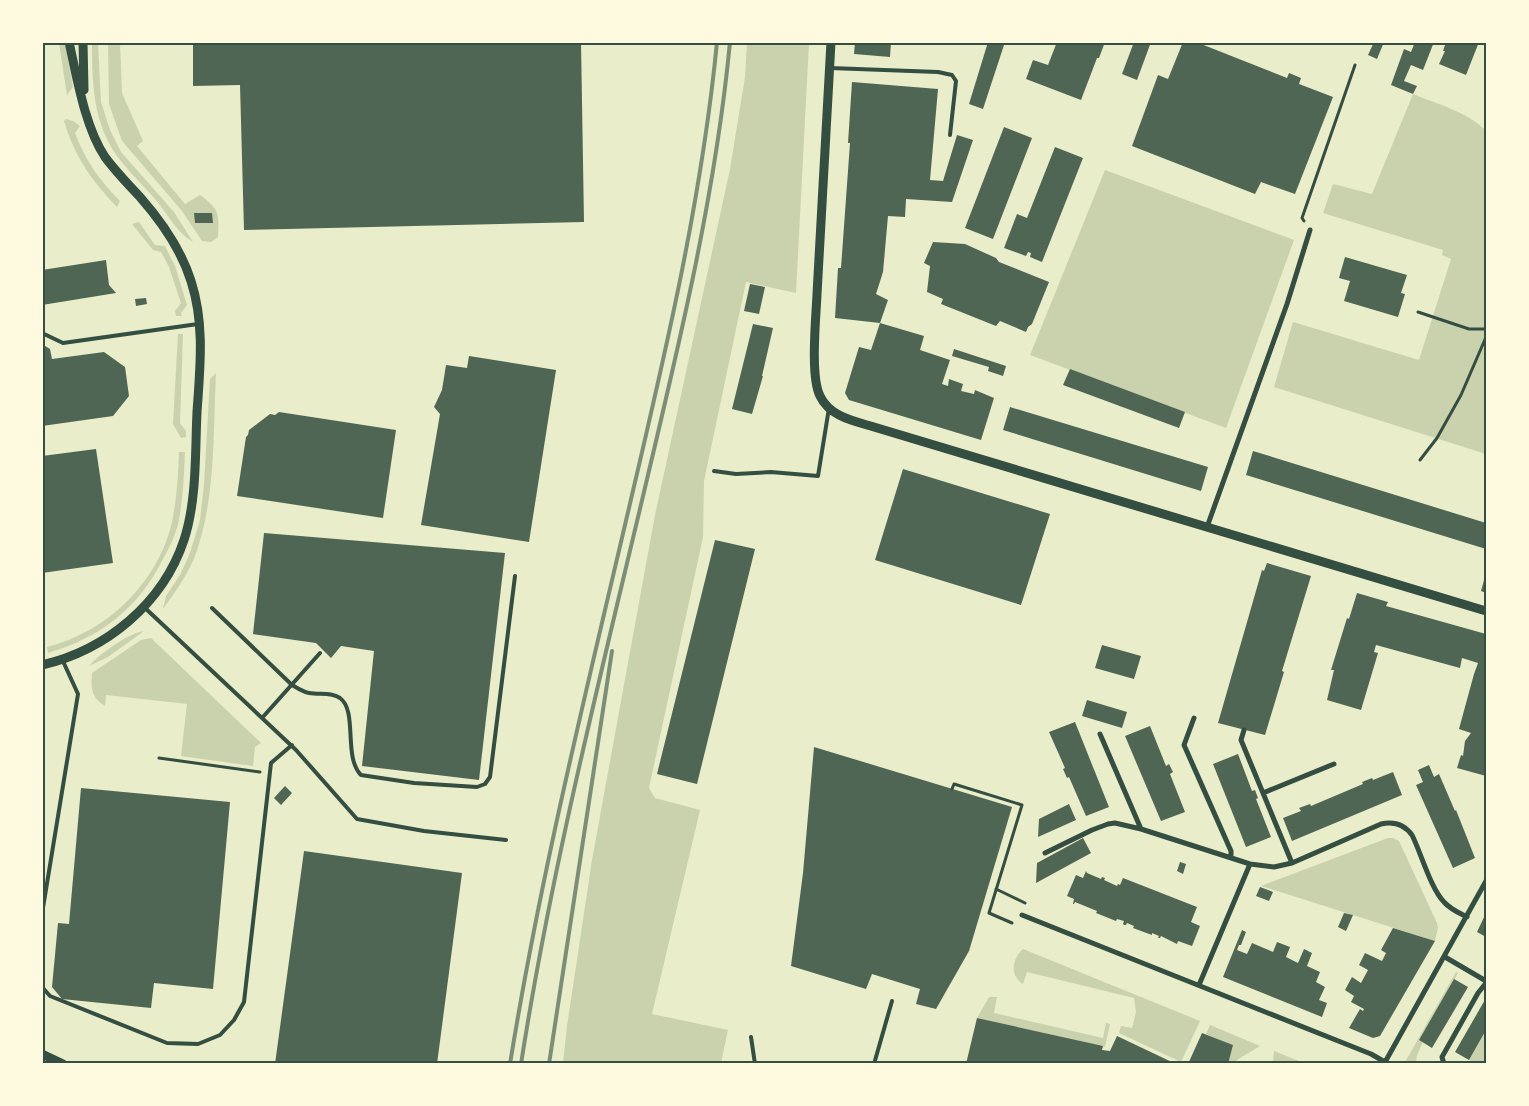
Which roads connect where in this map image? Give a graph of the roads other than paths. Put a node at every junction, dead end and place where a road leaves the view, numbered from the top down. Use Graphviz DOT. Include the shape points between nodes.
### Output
graph roads {
  1 [pos="69,42"];
  2 [pos="83,42"];
  3 [pos="831,42"];
  4 [pos="830,68"];
  5 [pos="86,113"];
  6 [pos="950,135"];
  7 [pos="1310,230"];
  8 [pos="200,324"];
  9 [pos="42,333"];
  10 [pos="829,408"];
  11 [pos="714,471"];
  12 [pos="1208,527"];
  13 [pos="514,576"];
  14 [pos="144,607"];
  15 [pos="212,608"];
  16 [pos="1486,611"];
  17 [pos="320,653"];
  18 [pos="62,659"];
  19 [pos="42,665"];
  20 [pos="292,685"];
  21 [pos="262,718"];
  22 [pos="1194,718"];
  23 [pos="1244,730"];
  24 [pos="1100,734"];
  25 [pos="292,745"];
  26 [pos="1334,764"];
  27 [pos="1263,793"];
  28 [pos="1141,830"];
  29 [pos="506,840"];
  30 [pos="1044,853"];
  31 [pos="1231,858"];
  32 [pos="1292,863"];
  33 [pos="1250,864"];
  34 [pos="1486,881"];
  35 [pos="42,914"];
  36 [pos="1022,915"];
  37 [pos="1467,917"];
  38 [pos="1445,957"];
  39 [pos="1486,982"];
  40 [pos="1199,986"];
  41 [pos="42,987"];
  42 [pos="892,1001"];
  43 [pos="751,1037"];
  44 [pos="42,1054"];
  45 [pos="1385,1063"];
  46 [pos="63,1064"];
  47 [pos="755,1064"];
  48 [pos="874,1064"];
  49 [pos="1444,1064"];
  1 -- 5 [label="street"];
  2 -- 5 [label="street"];
  3 -- 4 [label="street"];
  4 -- 6 [label="lane" via="952,75 956,81"];
  4 -- 10 [label="street" via="815,370 819,394"];
  5 -- 8 [label="street" via="105,156 161,222 177,247 191,281"];
  7 -- 12 [label="street"];
  8 -- 9 [label="lane" via="63,343"];
  8 -- 14 [label="street" via="188,525 171,568"];
  10 -- 11 [label="lane" via="818,476"];
  10 -- 12 [label="street" via="843,418"];
  12 -- 16 [label="street"];
  13 -- 20 [label="lane" via="490,777 484,784 477,787 414,783 361,775 352,758 348,715 343,700 334,694 307,693"];
  14 -- 18 [label="street" via="113,634"];
  14 -- 21 [label="lane"];
  15 -- 20 [label="lane"];
  17 -- 20 [label="lane"];
  18 -- 19 [label="street"];
  18 -- 35 [label="lane" via="78,694"];
  20 -- 21 [label="lane"];
  21 -- 25 [label="lane"];
  22 -- 31 [label="street" via="1184,745"];
  23 -- 27 [label="street" via="1241,740"];
  24 -- 28 [label="street"];
  25 -- 29 [label="lane" via="357,819 424,831"];
  25 -- 41 [label="lane" via="271,764 244,1002 220,1035 198,1044 167,1043 50,996"];
  26 -- 27 [label="street"];
  27 -- 32 [label="street"];
  28 -- 30 [label="street" via="1108,824"];
  28 -- 31 [label="street"];
  31 -- 33 [label="street"];
  32 -- 33 [label="street" via="1274,867"];
  32 -- 37 [label="street" via="1381,824 1398,823 1412,835 1442,901"];
  33 -- 40 [label="street"];
  34 -- 37 [label="street"];
  36 -- 40 [label="street"];
  37 -- 38 [label="street"];
  38 -- 39 [label="street"];
  38 -- 45 [label="street"];
  39 -- 49 [label="street" via="1442,1057"];
  40 -- 45 [label="street" via="1371,1054"];
  42 -- 48 [label="lane"];
  43 -- 47 [label="lane"];
  44 -- 46 [label="street"];
}
